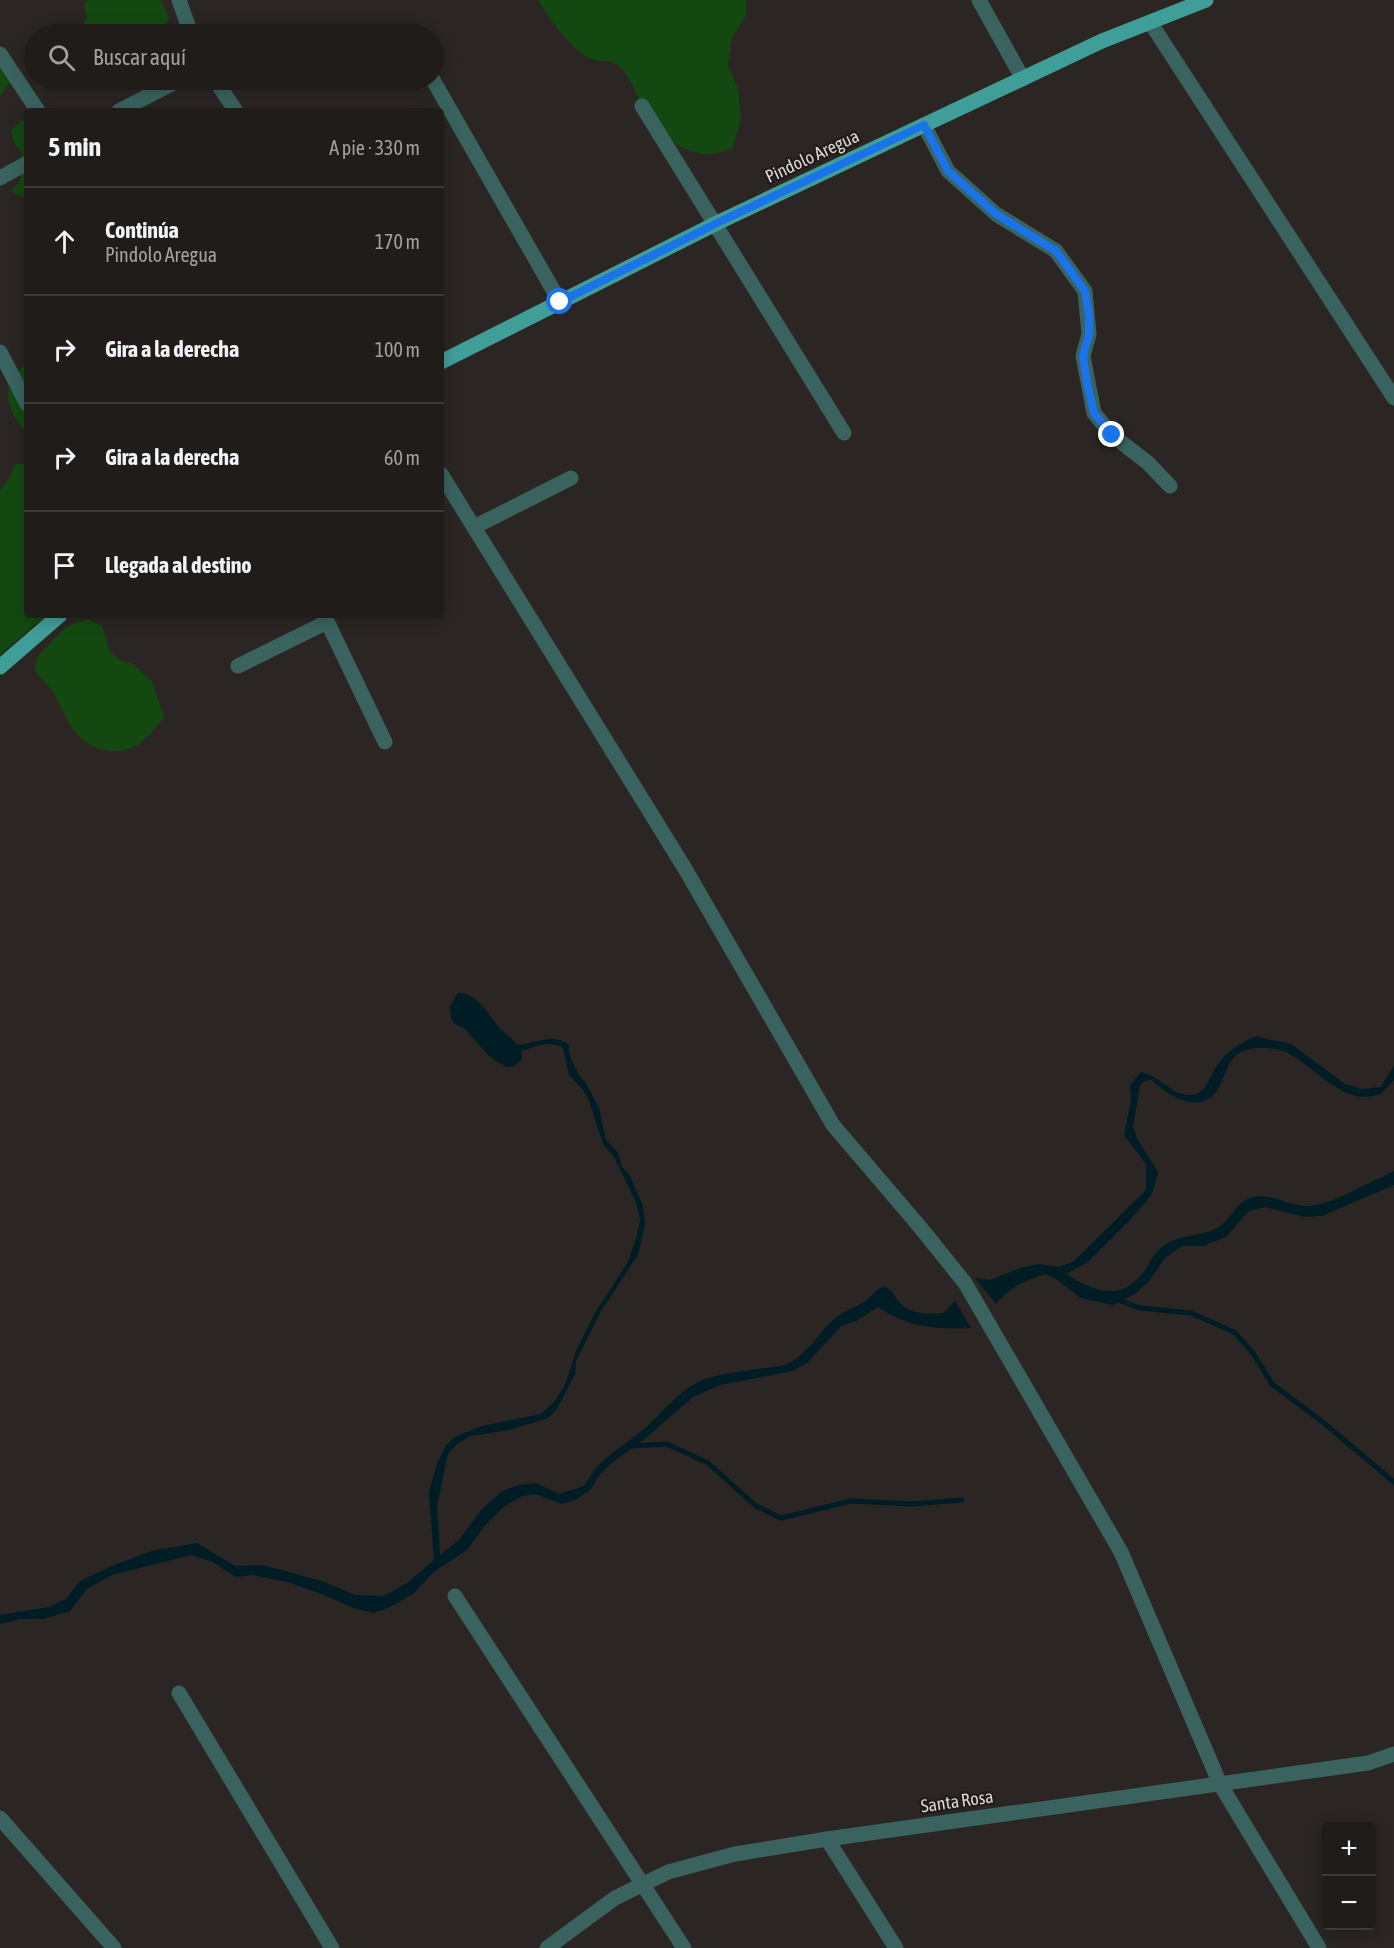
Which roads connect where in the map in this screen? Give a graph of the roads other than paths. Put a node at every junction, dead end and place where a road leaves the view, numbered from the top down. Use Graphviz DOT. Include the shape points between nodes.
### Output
graph roads {
  1 [pos="179,0"];
  2 [pos="979,0"];
  3 [pos="1206,0"];
  4 [pos="1150,22"];
  5 [pos="187,24"];
  6 [pos="0,54"];
  7 [pos="1023,79"];
  8 [pos="24,90"];
  9 [pos="24,90"];
  10 [pos="160,90"];
  11 [pos="222,90"];
  12 [pos="439,90"];
  13 [pos="642,106"];
  14 [pos="36,108"];
  15 [pos="125,108"];
  16 [pos="234,108"];
  17 [pos="924,125"];
  18 [pos="24,165"];
  19 [pos="0,178"];
  20 [pos="715,224"];
  21 [pos="560,302"];
  22 [pos="0,352"];
  23 [pos="444,360"];
  24 [pos="24,398"];
  25 [pos="1394,398"];
  26 [pos="844,434"];
  27 [pos="571,478"];
  28 [pos="444,479"];
  29 [pos="1170,486"];
  30 [pos="474,527"];
  31 [pos="57,618"];
  32 [pos="326,618"];
  33 [pos="238,666"];
  34 [pos="0,667"];
  35 [pos="385,742"];
  36 [pos="455,1596"];
  37 [pos="179,1693"];
  38 [pos="1394,1754"];
  39 [pos="1220,1784"];
  40 [pos="0,1818"];
  41 [pos="826,1839"];
  42 [pos="642,1884"];
  43 [pos="114,1948"];
  44 [pos="332,1948"];
  45 [pos="548,1948"];
  46 [pos="684,1948"];
  47 [pos="896,1948"];
  48 [pos="1319,1948"];
  1 -- 5 [label="street"];
  2 -- 7 [label="street"];
  3 -- 4 [label="main road, Pindolo Aregua"];
  4 -- 7 [label="main road, Pindolo Aregua"];
  4 -- 25 [label="street"];
  6 -- 9 [label="street"];
  7 -- 17 [label="main road, Pindolo Aregua"];
  8 -- 14 [label="street"];
  10 -- 15 [label="street"];
  11 -- 16 [label="street"];
  12 -- 21 [label="street"];
  13 -- 20 [label="street"];
  17 -- 20 [label="main road, Pindolo Aregua"];
  17 -- 29 [label="street" via="948,171 996,214 1056,251 1085,291 1089,334 1083,356 1094,413 1112,435"];
  18 -- 19 [label="street"];
  20 -- 21 [label="main road, Pindolo Aregua"];
  20 -- 26 [label="street"];
  21 -- 23 [label="main road, Pindolo Aregua"];
  22 -- 24 [label="street"];
  27 -- 30 [label="street"];
  28 -- 30 [label="street"];
  30 -- 39 [label="street" via="684,867 833,1125 965,1283 1121,1552"];
  31 -- 34 [label="main road"];
  32 -- 33 [label="street"];
  32 -- 35 [label="street"];
  36 -- 42 [label="street"];
  37 -- 44 [label="street"];
  38 -- 39 [label="street, Santa Rosa" via="1368,1763"];
  39 -- 41 [label="street, Santa Rosa"];
  39 -- 48 [label="street"];
  40 -- 43 [label="street"];
  41 -- 42 [label="street, Santa Rosa" via="735,1854 668,1872"];
  41 -- 47 [label="street"];
  42 -- 45 [label="street, Santa Rosa" via="615,1898"];
  42 -- 46 [label="street"];
}
